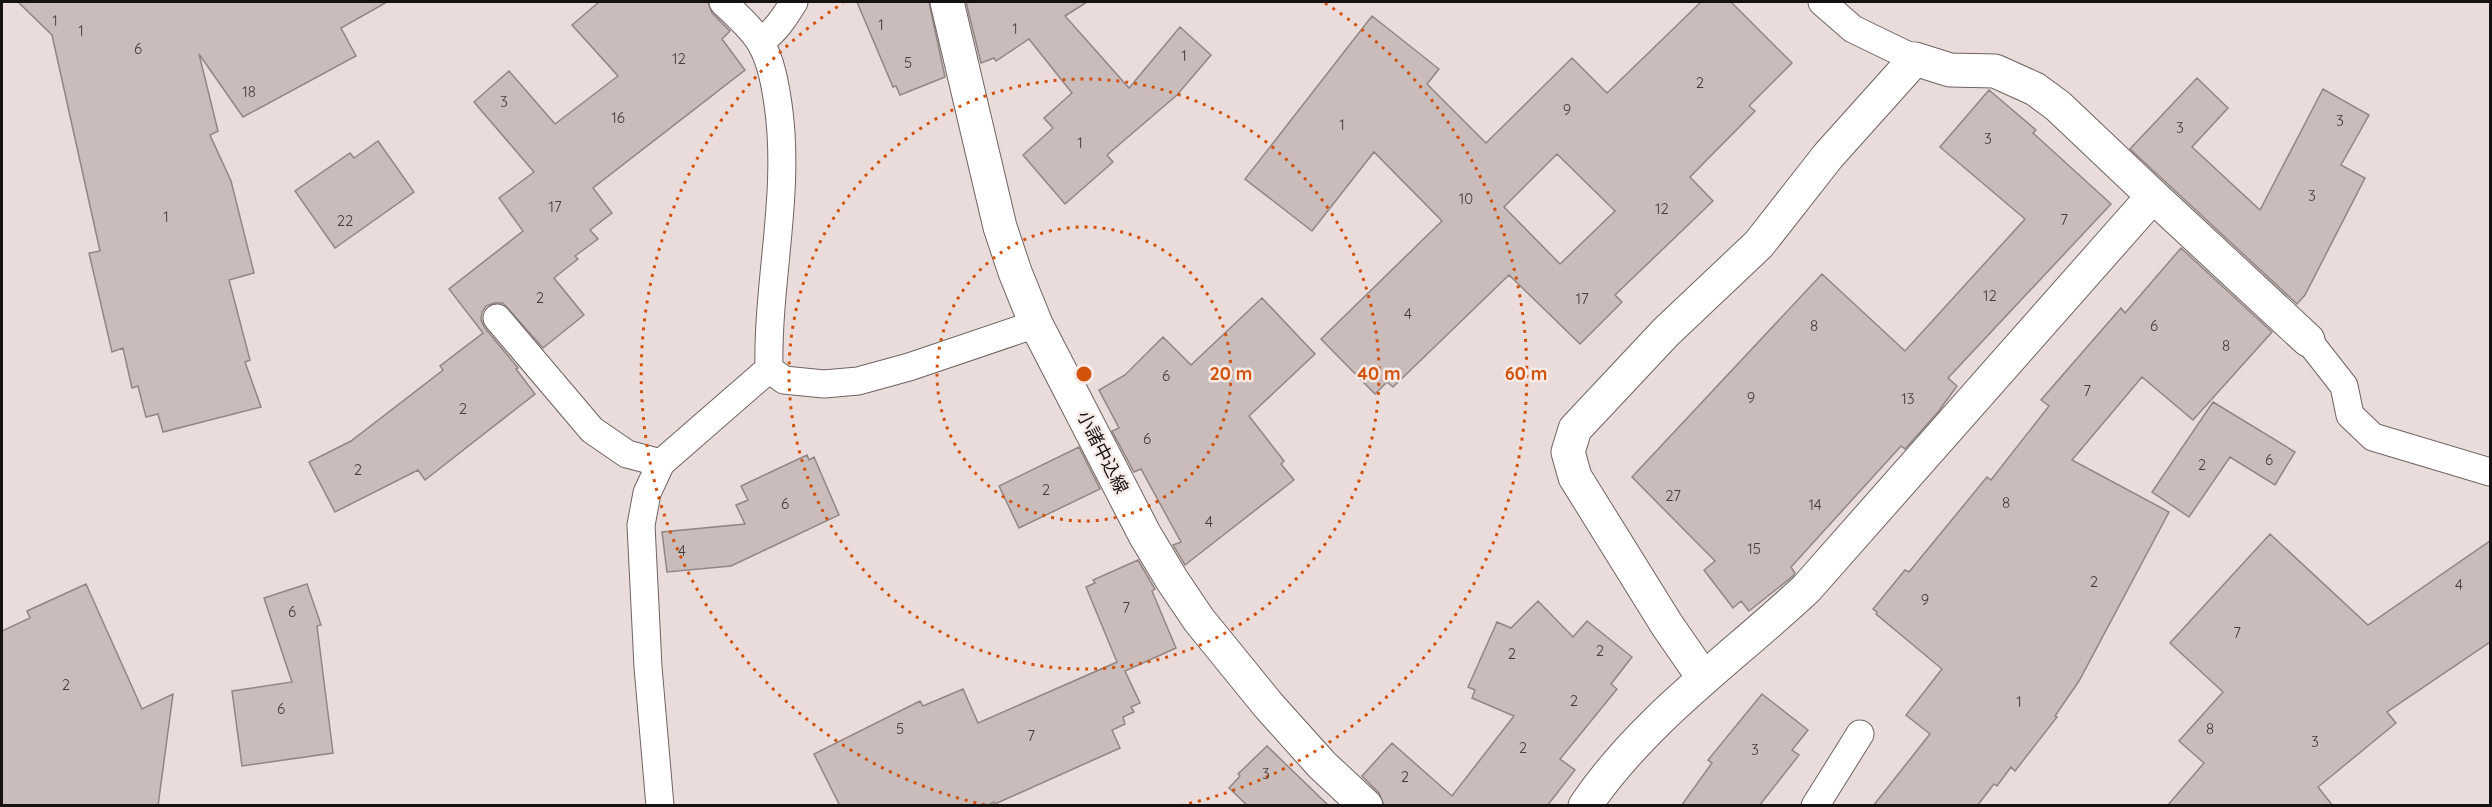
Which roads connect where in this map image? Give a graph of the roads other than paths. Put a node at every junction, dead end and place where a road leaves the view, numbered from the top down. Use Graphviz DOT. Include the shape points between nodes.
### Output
graph roads {
  1 [pos="723,2"];
  2 [pos="794,2"];
  3 [pos="947,2"];
  4 [pos="1822,2"];
  5 [pos="760,42"];
  6 [pos="1915,59"];
  7 [pos="2153,196"];
  8 [pos="497,318"];
  9 [pos="1036,324"];
  10 [pos="2308,340"];
  11 [pos="769,369"];
  12 [pos="661,463"];
  13 [pos="2490,472"];
  14 [pos="1702,678"];
  15 [pos="1860,734"];
  16 [pos="660,806"];
  17 [pos="1366,806"];
  18 [pos="1585,806"];
  19 [pos="1815,806"];
  1 -- 5 [label="lane"];
  2 -- 5 [label="lane" via="772,34"];
  3 -- 9 [label="street, 小諸中込線" via="1000,227"];
  4 -- 6 [label="lane" via="1853,29"];
  5 -- 11 [label="lane" via="775,81 782,130 780,223 768,333"];
  6 -- 7 [label="street" via="1950,70 1995,71 2035,89"];
  6 -- 14 [label="street" via="1828,156 1759,244 1666,332 1575,429 1568,452 1575,477"];
  7 -- 10 [label="street"];
  7 -- 14 [label="street" via="1806,590"];
  8 -- 12 [label="lane" via="592,430 627,454"];
  9 -- 11 [label="lane" via="858,381 824,384 784,380"];
  9 -- 17 [label="street, 小諸中込線" via="1145,535 1199,620 1276,715"];
  10 -- 13 [label="lane" via="2344,386 2350,415 2373,437"];
  11 -- 12 [label="lane"];
  12 -- 16 [label="lane" via="647,493 641,525"];
  14 -- 18 [label="street" via="1606,775"];
  15 -- 19 [label="lane"];
}
